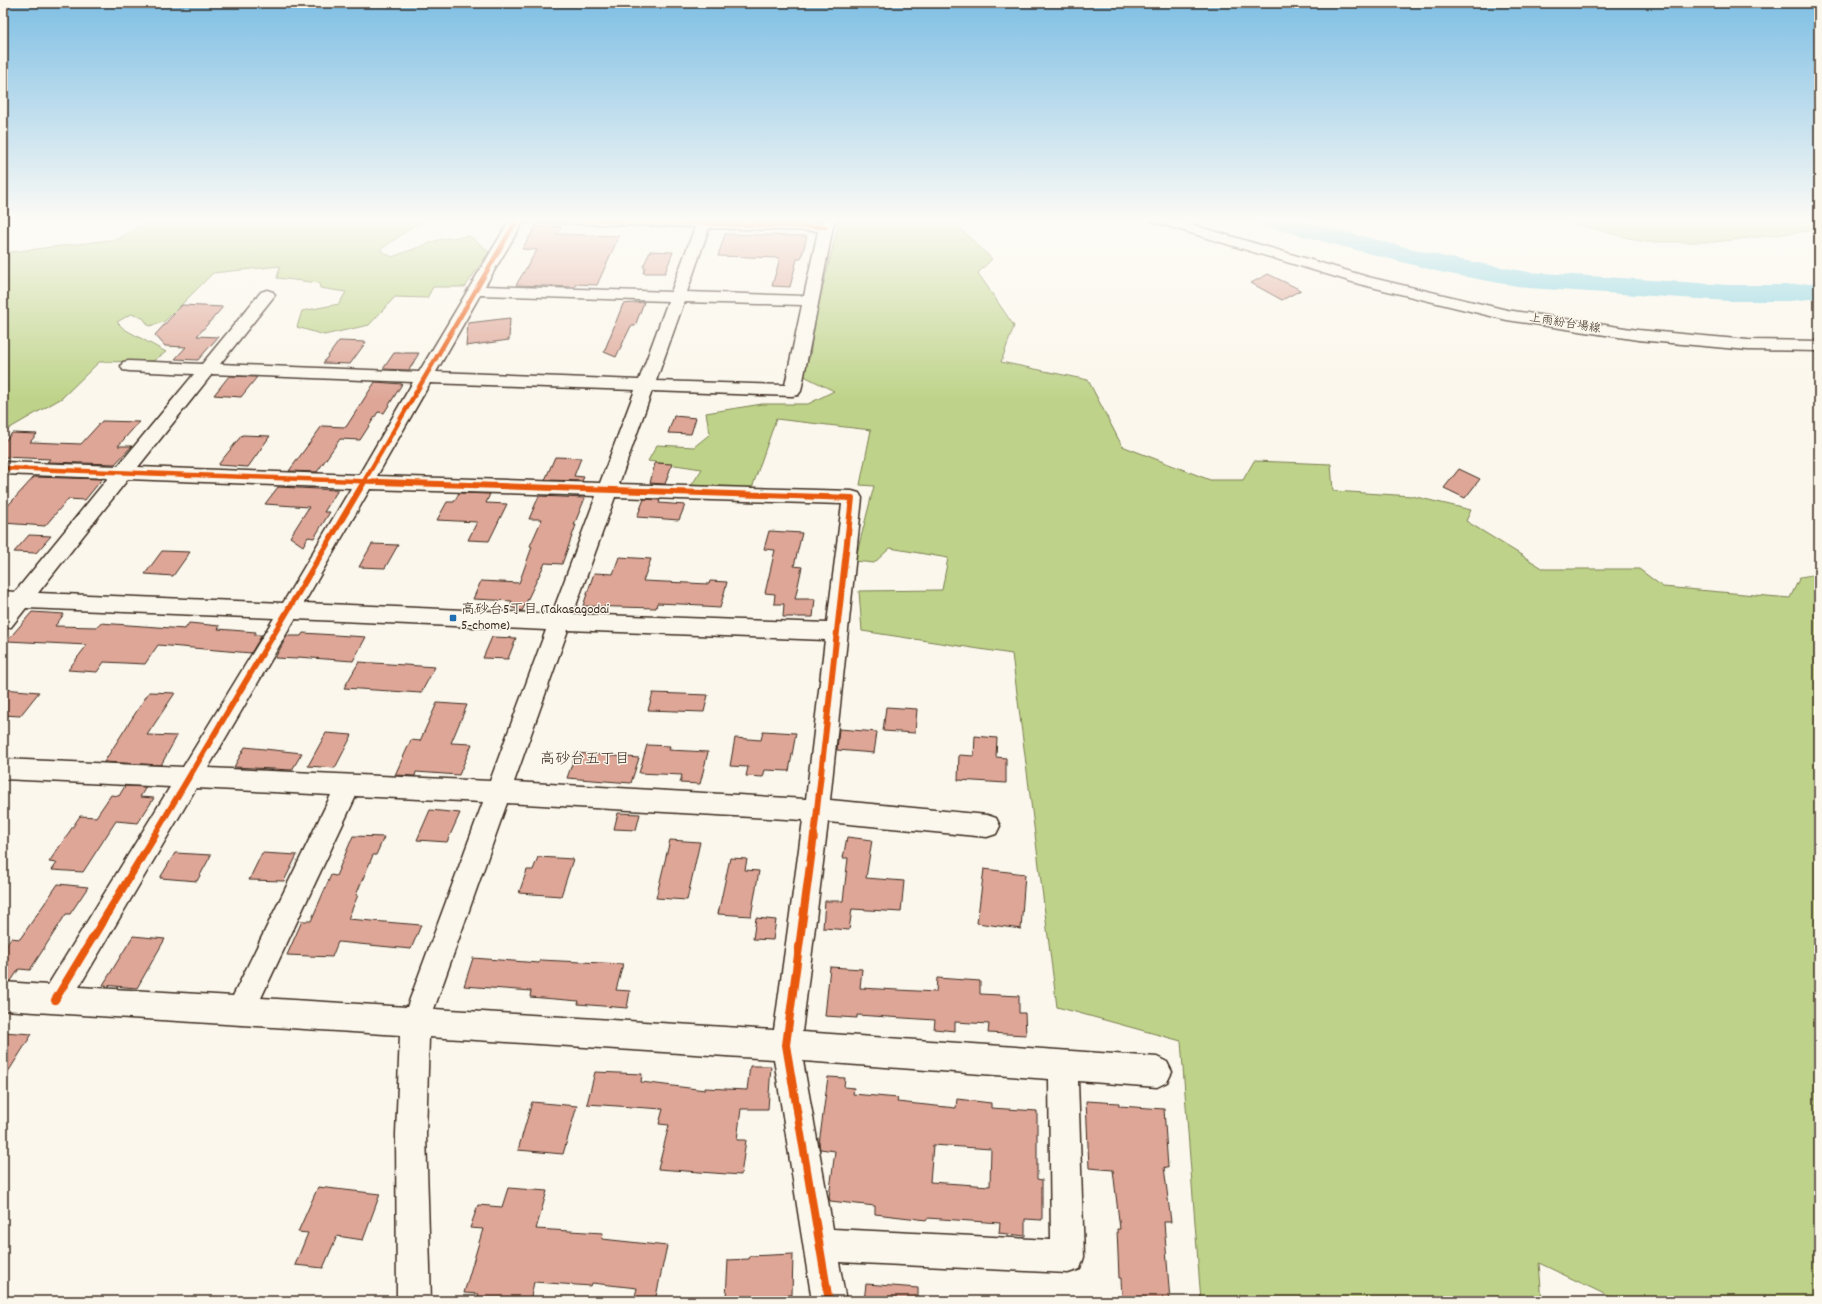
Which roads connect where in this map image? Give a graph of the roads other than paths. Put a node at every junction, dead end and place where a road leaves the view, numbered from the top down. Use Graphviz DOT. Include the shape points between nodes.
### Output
graph roads {
  1 [pos="482,279"];
  2 [pos="684,279"];
  3 [pos="816,279"];
  4 [pos="1357,279"];
  5 [pos="475,290"];
  6 [pos="267,295"];
  7 [pos="678,297"];
  8 [pos="811,301"];
  9 [pos="1819,346"];
  10 [pos="129,366"];
  11 [pos="207,369"];
  12 [pos="426,377"];
  13 [pos="645,384"];
  14 [pos="3,468"];
  15 [pos="123,473"];
  16 [pos="364,482"];
  17 [pos="608,490"];
  18 [pos="12,599"];
  19 [pos="289,610"];
  20 [pos="3,622"];
  21 [pos="559,622"];
  22 [pos="836,632"];
  23 [pos="3,770"];
  24 [pos="190,777"];
  25 [pos="348,786"];
  26 [pos="499,792"];
  27 [pos="817,810"];
  28 [pos="987,826"];
  29 [pos="3,996"];
  30 [pos="55,1000"];
  31 [pos="240,1012"];
  32 [pos="415,1023"];
  33 [pos="786,1045"];
  34 [pos="1063,1064"];
  35 [pos="1156,1072"];
  36 [pos="820,1245"];
  37 [pos="414,1301"];
  38 [pos="829,1301"];
  1 -- 5 [label="street"];
  2 -- 7 [label="street"];
  3 -- 8 [label="street"];
  4 -- 9 [label="street, 上雨紛台場線" via="1507,315 1638,335 1748,345"];
  5 -- 7 [label="street"];
  5 -- 12 [label="street"];
  6 -- 11 [label="street"];
  7 -- 8 [label="street"];
  7 -- 13 [label="street"];
  8 -- 13 [label="street" via="792,390"];
  10 -- 11 [label="street"];
  11 -- 12 [label="street"];
  11 -- 15 [label="street"];
  12 -- 13 [label="street"];
  12 -- 16 [label="street"];
  13 -- 17 [label="street"];
  14 -- 15 [label="street"];
  15 -- 16 [label="street"];
  15 -- 18 [label="street"];
  16 -- 17 [label="street"];
  16 -- 19 [label="street"];
  17 -- 21 [label="street"];
  17 -- 22 [label="street" via="852,498"];
  18 -- 19 [label="street"];
  18 -- 20 [label="street"];
  19 -- 21 [label="street"];
  19 -- 24 [label="street"];
  21 -- 22 [label="street"];
  21 -- 26 [label="street"];
  22 -- 27 [label="street"];
  23 -- 24 [label="street"];
  24 -- 25 [label="street"];
  24 -- 30 [label="street"];
  25 -- 26 [label="street"];
  25 -- 31 [label="street"];
  26 -- 27 [label="street"];
  26 -- 32 [label="street"];
  27 -- 28 [label="street"];
  27 -- 33 [label="street"];
  29 -- 30 [label="street"];
  30 -- 31 [label="street"];
  31 -- 32 [label="street"];
  32 -- 33 [label="street"];
  32 -- 37 [label="street" via="411,1134"];
  33 -- 34 [label="street"];
  33 -- 36 [label="street"];
  34 -- 35 [label="street"];
  34 -- 36 [label="street" via="1068,1258"];
  36 -- 38 [label="street"];
}
